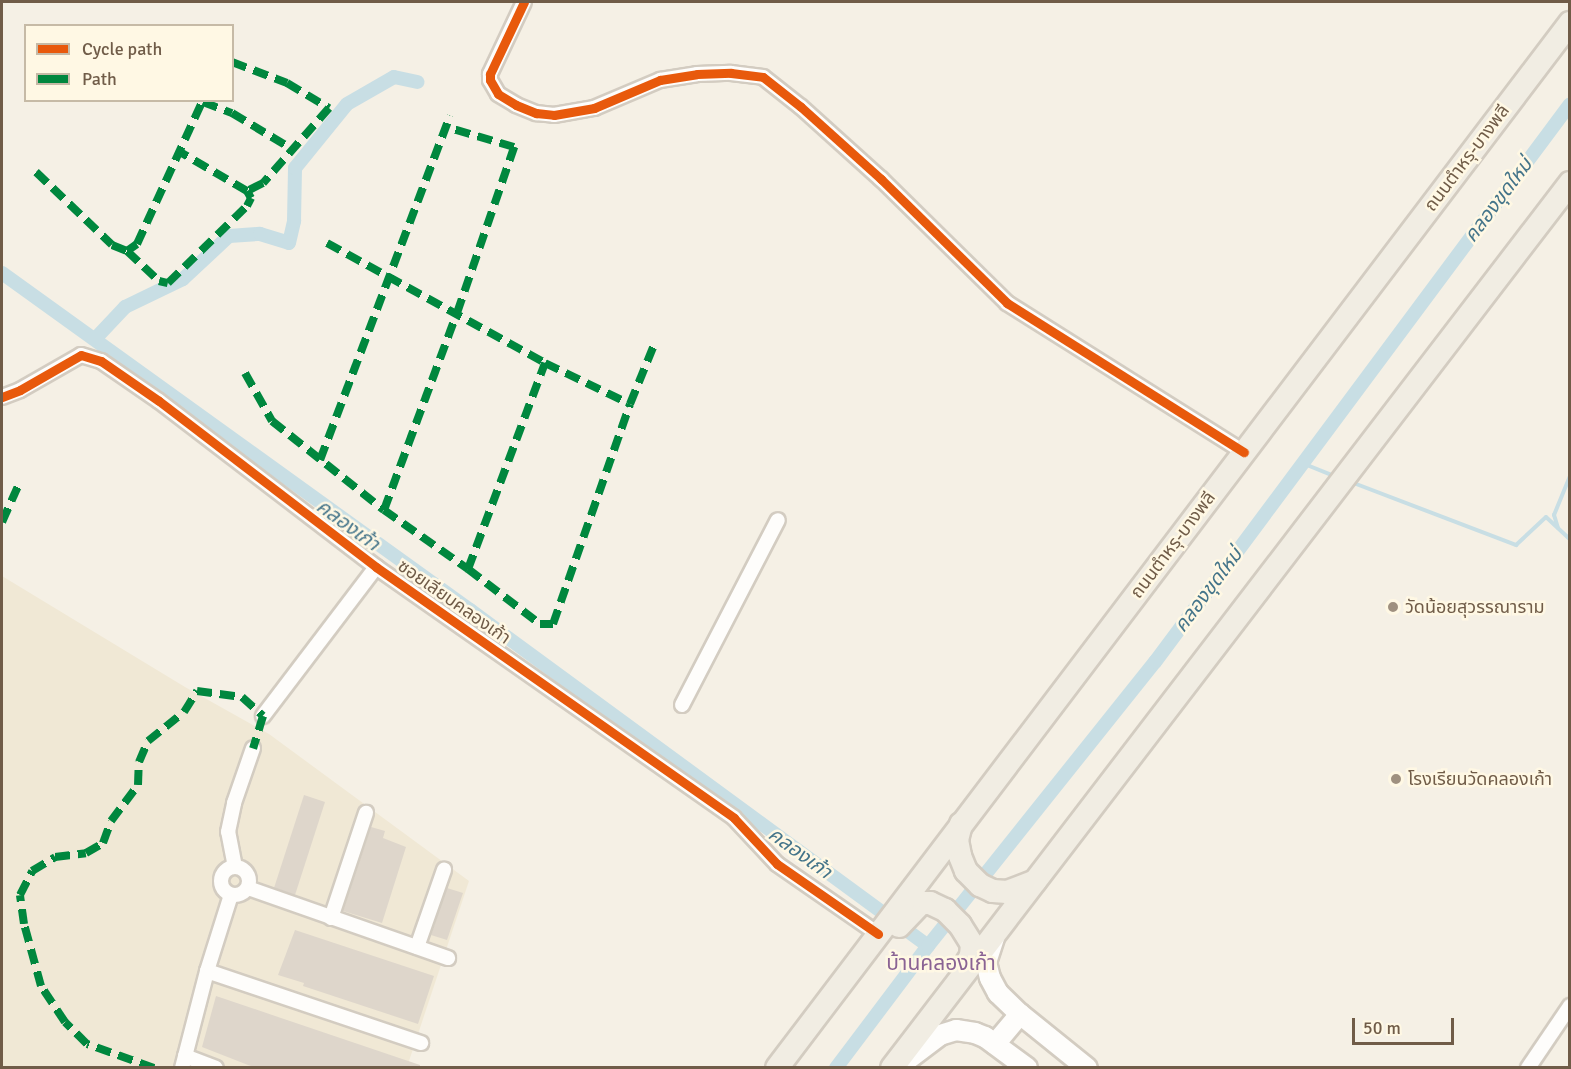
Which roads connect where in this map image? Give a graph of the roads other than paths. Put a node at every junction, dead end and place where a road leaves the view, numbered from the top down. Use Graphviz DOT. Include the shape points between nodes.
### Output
graph roads {
  1 [pos="524,2"];
  2 [pos="1569,23"];
  3 [pos="1569,183"];
  4 [pos="2,397"];
  5 [pos="1244,452"];
  6 [pos="778,520"];
  7 [pos="376,567"];
  8 [pos="682,705"];
  9 [pos="263,716"];
  10 [pos="253,748"];
  11 [pos="366,813"];
  12 [pos="961,824"];
  13 [pos="235,867"];
  14 [pos="444,870"];
  15 [pos="1037,880"];
  16 [pos="248,888"];
  17 [pos="231,895"];
  18 [pos="904,909"];
  19 [pos="331,918"];
  20 [pos="884,932"];
  21 [pos="994,935"];
  22 [pos="417,947"];
  23 [pos="448,958"];
  24 [pos="207,971"];
  25 [pos="1569,1006"];
  26 [pos="1020,1014"];
  27 [pos="422,1043"];
  28 [pos="995,1044"];
  29 [pos="183,1062"];
  30 [pos="216,1068"];
  31 [pos="777,1068"];
  32 [pos="887,1068"];
  33 [pos="892,1068"];
  34 [pos="898,1068"];
  35 [pos="1027,1068"];
  36 [pos="1087,1068"];
  37 [pos="1528,1068"];
  1 -- 5 [label="street" via="490,74 498,94 536,113 554,116 594,108 660,80 731,73 763,77 881,179 1007,303"];
  2 -- 5 [label="main road, ถนนตำหรุ-บางพลี"];
  3 -- 15 [label="main road"];
  4 -- 7 [label="street, ซอยเลียบคลองเก้า" via="81,355 92,357 152,396"];
  5 -- 12 [label="main road, ถนนตำหรุ-บางพลี"];
  6 -- 8 [label="street"];
  7 -- 9 [label="street"];
  7 -- 20 [label="street, ซอยเลียบคลองเก้า" via="734,818 777,864"];
  10 -- 13 [label="street" via="228,832"];
  11 -- 19 [label="street"];
  12 -- 15 [label="main road" via="957,840 963,865 980,885 1007,892"];
  12 -- 18 [label="main road, ถนนตำหรุ-บางพลี"];
  13 -- 16 [label="street" via="247,874"];
  13 -- 17 [label="street" via="221,877 222,888"];
  14 -- 22 [label="street"];
  15 -- 21 [label="main road"];
  16 -- 17 [label="street" via="238,896"];
  16 -- 19 [label="street"];
  17 -- 24 [label="street"];
  18 -- 20 [label="main road, ถนนตำหรุ-บางพลี"];
  18 -- 32 [label="main road" via="921,903 934,904 956,920 972,952"];
  19 -- 22 [label="street"];
  20 -- 31 [label="main road, ถนนตำหรุ-บางพลี"];
  21 -- 26 [label="main road" via="986,962 990,978 998,993"];
  21 -- 33 [label="main road"];
  22 -- 23 [label="street"];
  24 -- 27 [label="street"];
  24 -- 29 [label="street"];
  25 -- 37 [label="street"];
  26 -- 28 [label="main road"];
  26 -- 36 [label="main road"];
  28 -- 34 [label="main road" via="975,1033 948,1031"];
  28 -- 35 [label="main road"];
  29 -- 30 [label="street"];
}
